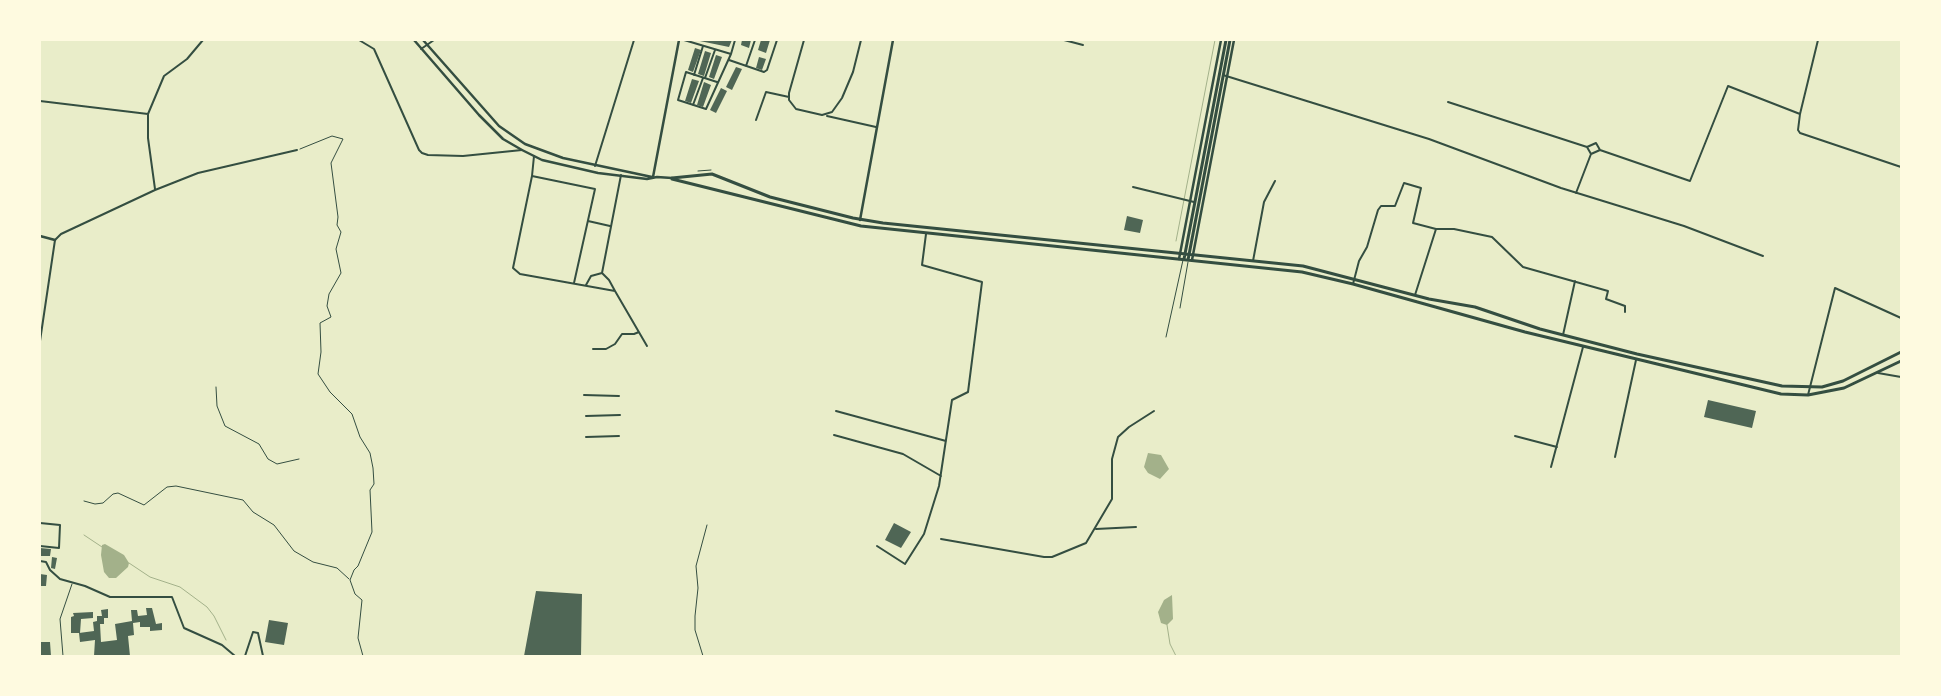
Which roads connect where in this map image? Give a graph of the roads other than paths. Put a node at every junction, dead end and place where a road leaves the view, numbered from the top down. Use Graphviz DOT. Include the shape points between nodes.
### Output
graph roads {
  1 [pos="202,40"];
  2 [pos="359,40"];
  3 [pos="414,40"];
  4 [pos="423,40"];
  5 [pos="434,40"];
  6 [pos="634,40"];
  7 [pos="679,40"];
  8 [pos="684,40"];
  9 [pos="735,40"];
  10 [pos="755,40"];
  11 [pos="777,40"];
  12 [pos="804,40"];
  13 [pos="861,40"];
  14 [pos="893,40"];
  15 [pos="1064,40"];
  16 [pos="1221,40"];
  17 [pos="1226,40"];
  18 [pos="1230,40"];
  19 [pos="1234,40"];
  20 [pos="1818,40"];
  21 [pos="690,41"];
  22 [pos="426,45"];
  23 [pos="1083,45"];
  24 [pos="704,46"];
  25 [pos="715,49"];
  26 [pos="420,50"];
  27 [pos="730,54"];
  28 [pos="728,60"];
  29 [pos="746,66"];
  30 [pos="694,75"];
  31 [pos="1225,76"];
  32 [pos="704,78"];
  33 [pos="718,82"];
  34 [pos="789,97"];
  35 [pos="40,101"];
  36 [pos="1448,102"];
  37 [pos="693,105"];
  38 [pos="148,114"];
  39 [pos="1800,114"];
  40 [pos="822,115"];
  41 [pos="756,120"];
  42 [pos="876,127"];
  43 [pos="1588,147"];
  44 [pos="297,150"];
  45 [pos="522,150"];
  46 [pos="1600,150"];
  47 [pos="1591,154"];
  48 [pos="534,156"];
  49 [pos="595,166"];
  50 [pos="1901,167"];
  51 [pos="532,176"];
  52 [pos="621,176"];
  53 [pos="653,177"];
  54 [pos="672,178"];
  55 [pos="1275,181"];
  56 [pos="1133,187"];
  57 [pos="155,190"];
  58 [pos="1576,193"];
  59 [pos="1192,202"];
  60 [pos="860,220"];
  61 [pos="588,221"];
  62 [pos="611,226"];
  63 [pos="1436,229"];
  64 [pos="926,234"];
  65 [pos="40,236"];
  66 [pos="55,240"];
  67 [pos="1187,254"];
  68 [pos="1763,256"];
  69 [pos="1186,259"];
  70 [pos="1253,261"];
  71 [pos="602,273"];
  72 [pos="1354,278"];
  73 [pos="1575,281"];
  74 [pos="574,283"];
  75 [pos="1353,284"];
  76 [pos="586,285"];
  77 [pos="615,291"];
  78 [pos="1416,295"];
  79 [pos="1180,308"];
  80 [pos="1625,312"];
  81 [pos="1901,318"];
  82 [pos="639,332"];
  83 [pos="1563,335"];
  84 [pos="1166,337"];
  85 [pos="40,341"];
  86 [pos="647,346"];
  87 [pos="1583,347"];
  88 [pos="593,349"];
  89 [pos="1901,352"];
  90 [pos="1636,360"];
  91 [pos="1901,361"];
  92 [pos="1878,374"];
  93 [pos="1901,377"];
  94 [pos="1809,388"];
  95 [pos="584,395"];
  96 [pos="1808,395"];
  97 [pos="619,396"];
  98 [pos="836,411"];
  99 [pos="1154,411"];
  100 [pos="620,415"];
  101 [pos="586,416"];
  102 [pos="834,435"];
  103 [pos="619,436"];
  104 [pos="1515,436"];
  105 [pos="586,437"];
  106 [pos="946,441"];
  107 [pos="1557,447"];
  108 [pos="1615,456"];
  109 [pos="1552,467"];
  110 [pos="941,476"];
  111 [pos="40,523"];
  112 [pos="1136,527"];
  113 [pos="1096,529"];
  114 [pos="941,539"];
  115 [pos="40,546"];
  116 [pos="877,546"];
  117 [pos="40,561"];
  118 [pos="72,584"];
  119 [pos="63,656"];
  120 [pos="235,656"];
  121 [pos="245,656"];
  122 [pos="263,656"];
  1 -- 38 [label="street" via="186,59 164,76"];
  2 -- 45 [label="street" via="374,49 422,153 463,156"];
  3 -- 26 [label="street"];
  4 -- 22 [label="street"];
  5 -- 22 [label="street"];
  6 -- 49 [label="street"];
  7 -- 53 [label="street"];
  8 -- 21 [label="street"];
  9 -- 27 [label="street"];
  10 -- 29 [label="street"];
  11 -- 29 [label="street" via="767,70 764,72"];
  12 -- 34 [label="street"];
  13 -- 40 [label="street" via="842,98 832,112"];
  14 -- 42 [label="street"];
  15 -- 23 [label="street"];
  16 -- 59 [label="street"];
  17 -- 59 [label="main road"];
  18 -- 31 [label="main road"];
  19 -- 31 [label="street"];
  20 -- 39 [label="street"];
  21 -- 24 [label="street"];
  22 -- 26 [label="street"];
  22 -- 49 [label="street" via="499,126 514,137 548,154"];
  24 -- 25 [label="street"];
  24 -- 30 [label="street"];
  25 -- 27 [label="street"];
  25 -- 32 [label="street"];
  26 -- 45 [label="street" via="497,133"];
  27 -- 28 [label="street"];
  28 -- 29 [label="street"];
  28 -- 33 [label="street"];
  30 -- 32 [label="street"];
  30 -- 37 [label="street" via="686,72 678,100"];
  31 -- 58 [label="street" via="1429,139"];
  31 -- 67 [label="main road"];
  32 -- 33 [label="street"];
  32 -- 37 [label="street"];
  33 -- 37 [label="street" via="706,109"];
  34 -- 40 [label="street" via="796,109"];
  34 -- 41 [label="street" via="766,92"];
  35 -- 38 [label="street"];
  36 -- 43 [label="street"];
  38 -- 57 [label="street"];
  39 -- 46 [label="street" via="1728,86 1690,181"];
  39 -- 50 [label="street" via="1800,133"];
  40 -- 42 [label="street"];
  42 -- 60 [label="street"];
  43 -- 46 [label="street" via="1596,143"];
  43 -- 47 [label="street"];
  44 -- 57 [label="street" via="198,173"];
  45 -- 48 [label="street"];
  46 -- 47 [label="street"];
  47 -- 58 [label="street"];
  48 -- 51 [label="street"];
  48 -- 52 [label="street"];
  49 -- 53 [label="street"];
  51 -- 61 [label="street" via="595,189"];
  51 -- 74 [label="street" via="513,268 520,274"];
  52 -- 53 [label="street"];
  52 -- 62 [label="street"];
  53 -- 54 [label="street"];
  54 -- 60 [label="main road" via="712,174 770,197"];
  54 -- 64 [label="main road" via="841,222"];
  55 -- 70 [label="street" via="1264,202"];
  56 -- 59 [label="street"];
  57 -- 66 [label="street" via="60,234"];
  58 -- 68 [label="street" via="1684,226"];
  59 -- 67 [label="main road"];
  60 -- 67 [label="main road"];
  61 -- 62 [label="street"];
  61 -- 74 [label="street"];
  62 -- 71 [label="street"];
  63 -- 72 [label="street" via="1413,223 1421,188 1404,183 1395,206 1382,206 1378,210"];
  63 -- 73 [label="street" via="1454,229 1492,237 1523,267"];
  63 -- 78 [label="street"];
  64 -- 69 [label="main road"];
  64 -- 106 [label="street" via="922,266 982,282 968,392 952,400"];
  65 -- 66 [label="street"];
  66 -- 85 [label="street"];
  67 -- 69 [label="main road"];
  67 -- 69 [label="street"];
  67 -- 70 [label="main road"];
  69 -- 75 [label="main road" via="1302,272"];
  69 -- 79 [label="lane"];
  69 -- 84 [label="lane"];
  70 -- 72 [label="main road" via="1303,266"];
  71 -- 76 [label="street" via="591,276"];
  71 -- 77 [label="street"];
  72 -- 75 [label="street"];
  72 -- 78 [label="main road"];
  73 -- 80 [label="street" via="1608,291 1606,299 1626,306"];
  73 -- 83 [label="street"];
  74 -- 76 [label="street"];
  75 -- 87 [label="main road"];
  76 -- 77 [label="street"];
  77 -- 82 [label="street"];
  78 -- 83 [label="main road" via="1474,307"];
  81 -- 94 [label="street" via="1835,288"];
  82 -- 86 [label="street"];
  82 -- 88 [label="street" via="622,334 615,344 606,349"];
  83 -- 94 [label="main road" via="1764,383"];
  87 -- 90 [label="main road"];
  87 -- 107 [label="street"];
  89 -- 94 [label="main road" via="1843,381"];
  90 -- 96 [label="main road" via="1781,394"];
  90 -- 108 [label="street"];
  91 -- 92 [label="main road"];
  92 -- 93 [label="street"];
  92 -- 96 [label="main road" via="1844,388"];
  94 -- 96 [label="street"];
  95 -- 97 [label="street"];
  98 -- 106 [label="street"];
  99 -- 113 [label="street" via="1118,438 1112,458 1112,499"];
  100 -- 101 [label="street"];
  102 -- 110 [label="street" via="903,454"];
  103 -- 105 [label="street"];
  104 -- 107 [label="street"];
  106 -- 110 [label="street"];
  107 -- 109 [label="street"];
  110 -- 116 [label="street" via="924,534 905,564"];
  111 -- 115 [label="street" via="60,525 59,548"];
  112 -- 113 [label="street"];
  113 -- 114 [label="street" via="1080,547 1044,557"];
  117 -- 118 [label="street" via="46,562 60,579"];
  118 -- 119 [label="lane" via="60,619"];
  118 -- 120 [label="street" via="110,597 172,597 184,628 222,645"];
  121 -- 122 [label="street" via="254,632 258,633"];
}
